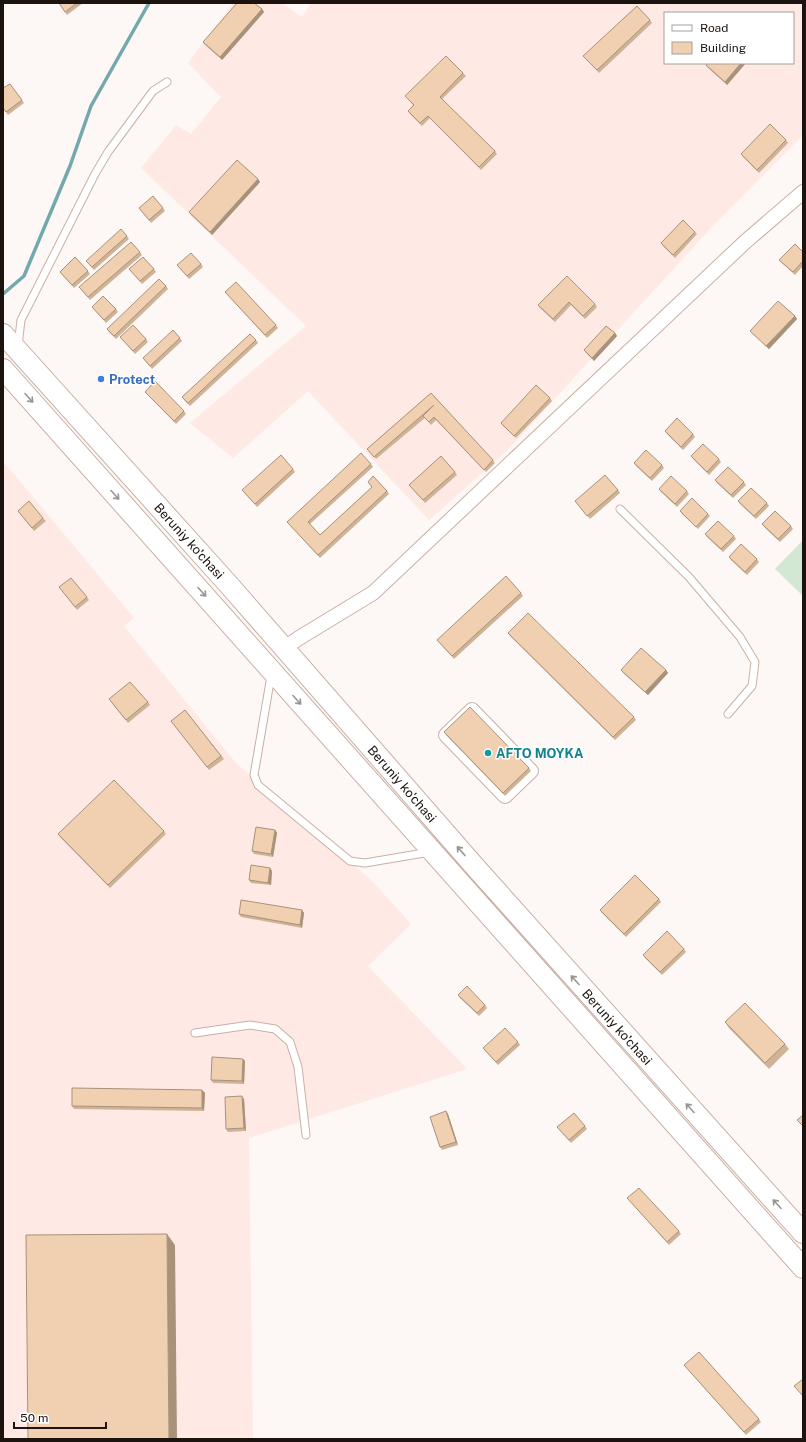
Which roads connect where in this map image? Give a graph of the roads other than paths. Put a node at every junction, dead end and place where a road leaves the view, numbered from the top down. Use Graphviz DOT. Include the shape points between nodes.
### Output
graph roads {
  1 [pos="168,82"];
  2 [pos="803,192"];
  3 [pos="10,342"];
  4 [pos="3,369"];
  5 [pos="104,446"];
  6 [pos="86,462"];
  7 [pos="620,508"];
  8 [pos="283,649"];
  9 [pos="272,672"];
  10 [pos="472,710"];
  11 [pos="728,714"];
  12 [pos="432,852"];
  13 [pos="477,869"];
  14 [pos="461,884"];
  15 [pos="194,1032"];
  16 [pos="306,1135"];
  17 [pos="803,1234"];
  18 [pos="803,1268"];
  1 -- 3 [label="lane" via="153,91 108,152"];
  2 -- 8 [label="street" via="745,242 373,593"];
  3 -- 5 [label="main road, Beruniy ko'chasi"];
  4 -- 6 [label="main road, Beruniy ko'chasi, one-way"];
  5 -- 6 [label="main road"];
  5 -- 8 [label="main road, Beruniy ko'chasi"];
  6 -- 9 [label="main road, Beruniy ko'chasi, one-way"];
  7 -- 11 [label="lane" via="689,577 740,637 755,662 752,686"];
  13 -- 8 [label="main road, Beruniy ko'chasi, one-way"];
  9 -- 12 [label="main road, Beruniy ko'chasi, one-way"];
  9 -- 12 [label="lane" via="254,774 258,784 350,861 365,863"];
  10 -- 10 [label="street" via="531,771 505,796 446,735"];
  12 -- 14 [label="main road, Beruniy ko'chasi"];
  13 -- 14 [label="main road"];
  17 -- 13 [label="main road, Beruniy ko'chasi, one-way"];
  14 -- 18 [label="main road, Beruniy ko'chasi"];
  15 -- 16 [label="lane" via="250,1025 275,1029 290,1042 298,1067"];
}
